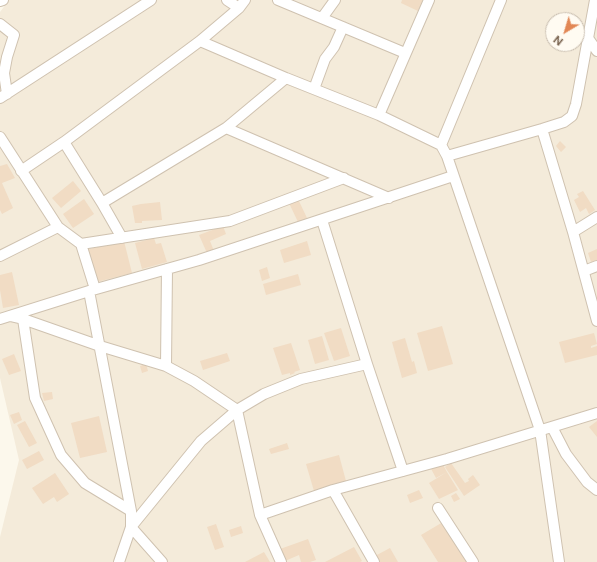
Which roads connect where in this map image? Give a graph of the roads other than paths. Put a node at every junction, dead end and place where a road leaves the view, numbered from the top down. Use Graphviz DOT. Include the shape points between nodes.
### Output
graph roads {
  1 [pos="3,0"];
  2 [pos="151,0"];
  3 [pos="227,0"];
  4 [pos="278,0"];
  5 [pos="335,0"];
  6 [pos="429,0"];
  7 [pos="501,0"];
  8 [pos="595,0"];
  9 [pos="0,2"];
  10 [pos="242,4"];
  11 [pos="322,18"];
  12 [pos="0,24"];
  13 [pos="343,27"];
  14 [pos="588,38"];
  15 [pos="200,41"];
  16 [pos="597,51"];
  17 [pos="406,53"];
  18 [pos="286,78"];
  19 [pos="314,89"];
  20 [pos="3,96"];
  21 [pos="379,115"];
  22 [pos="226,128"];
  23 [pos="542,130"];
  24 [pos="0,137"];
  25 [pos="64,142"];
  26 [pos="440,145"];
  27 [pos="447,156"];
  28 [pos="21,170"];
  29 [pos="453,176"];
  30 [pos="344,178"];
  31 [pos="389,198"];
  32 [pos="102,203"];
  33 [pos="597,217"];
  34 [pos="322,220"];
  35 [pos="58,227"];
  36 [pos="573,232"];
  37 [pos="122,238"];
  38 [pos="81,244"];
  39 [pos="0,256"];
  40 [pos="597,266"];
  41 [pos="168,269"];
  42 [pos="584,270"];
  43 [pos="92,290"];
  44 [pos="596,316"];
  45 [pos="4,318"];
  46 [pos="23,319"];
  47 [pos="100,346"];
  48 [pos="367,364"];
  49 [pos="166,366"];
  50 [pos="237,410"];
  51 [pos="597,414"];
  52 [pos="552,427"];
  53 [pos="540,430"];
  54 [pos="403,471"];
  55 [pos="333,490"];
  56 [pos="597,490"];
  57 [pos="438,508"];
  58 [pos="130,511"];
  59 [pos="260,515"];
  60 [pos="131,527"];
  61 [pos="119,562"];
  62 [pos="162,562"];
  63 [pos="281,562"];
  64 [pos="374,562"];
  65 [pos="473,562"];
  66 [pos="559,562"];
  1 -- 9 [label="street"];
  2 -- 20 [label="street"];
  3 -- 10 [label="street"];
  4 -- 11 [label="street"];
  5 -- 11 [label="street"];
  6 -- 17 [label="street"];
  7 -- 26 [label="street"];
  8 -- 14 [label="street"];
  10 -- 15 [label="street"];
  11 -- 13 [label="street"];
  12 -- 20 [label="street" via="14,35 4,73"];
  13 -- 17 [label="street"];
  13 -- 19 [label="street" via="325,59"];
  14 -- 16 [label="street"];
  14 -- 23 [label="street" via="572,116 564,122"];
  15 -- 18 [label="street"];
  15 -- 25 [label="street"];
  17 -- 21 [label="street"];
  18 -- 19 [label="street"];
  18 -- 22 [label="street"];
  19 -- 21 [label="street"];
  21 -- 26 [label="street"];
  22 -- 30 [label="street"];
  22 -- 32 [label="street"];
  23 -- 27 [label="street"];
  23 -- 36 [label="street"];
  24 -- 28 [label="street"];
  25 -- 28 [label="street"];
  25 -- 32 [label="street"];
  26 -- 27 [label="street"];
  27 -- 29 [label="street"];
  28 -- 35 [label="street"];
  29 -- 31 [label="street"];
  29 -- 53 [label="street"];
  30 -- 31 [label="street"];
  30 -- 37 [label="street" via="230,221"];
  31 -- 34 [label="street"];
  32 -- 37 [label="street"];
  33 -- 36 [label="street"];
  34 -- 41 [label="street"];
  34 -- 48 [label="street"];
  35 -- 38 [label="street"];
  35 -- 39 [label="street"];
  36 -- 42 [label="street"];
  37 -- 38 [label="street"];
  38 -- 43 [label="street"];
  40 -- 42 [label="street"];
  41 -- 43 [label="street"];
  41 -- 49 [label="street"];
  42 -- 44 [label="street"];
  43 -- 45 [label="street"];
  43 -- 47 [label="street"];
  45 -- 46 [label="street"];
  46 -- 47 [label="street"];
  46 -- 58 [label="street" via="35,398 61,454 85,483"];
  47 -- 49 [label="street"];
  47 -- 58 [label="street"];
  48 -- 50 [label="street" via="301,379 264,394"];
  48 -- 54 [label="street"];
  49 -- 50 [label="street"];
  50 -- 59 [label="street"];
  50 -- 60 [label="street" via="201,441"];
  51 -- 52 [label="street"];
  52 -- 53 [label="street"];
  52 -- 56 [label="street" via="566,454"];
  53 -- 54 [label="street"];
  53 -- 66 [label="street"];
  54 -- 55 [label="street"];
  55 -- 59 [label="street"];
  55 -- 64 [label="street"];
  57 -- 65 [label="street"];
  58 -- 60 [label="street"];
  59 -- 63 [label="street"];
  60 -- 61 [label="street"];
  60 -- 62 [label="street"];
}
